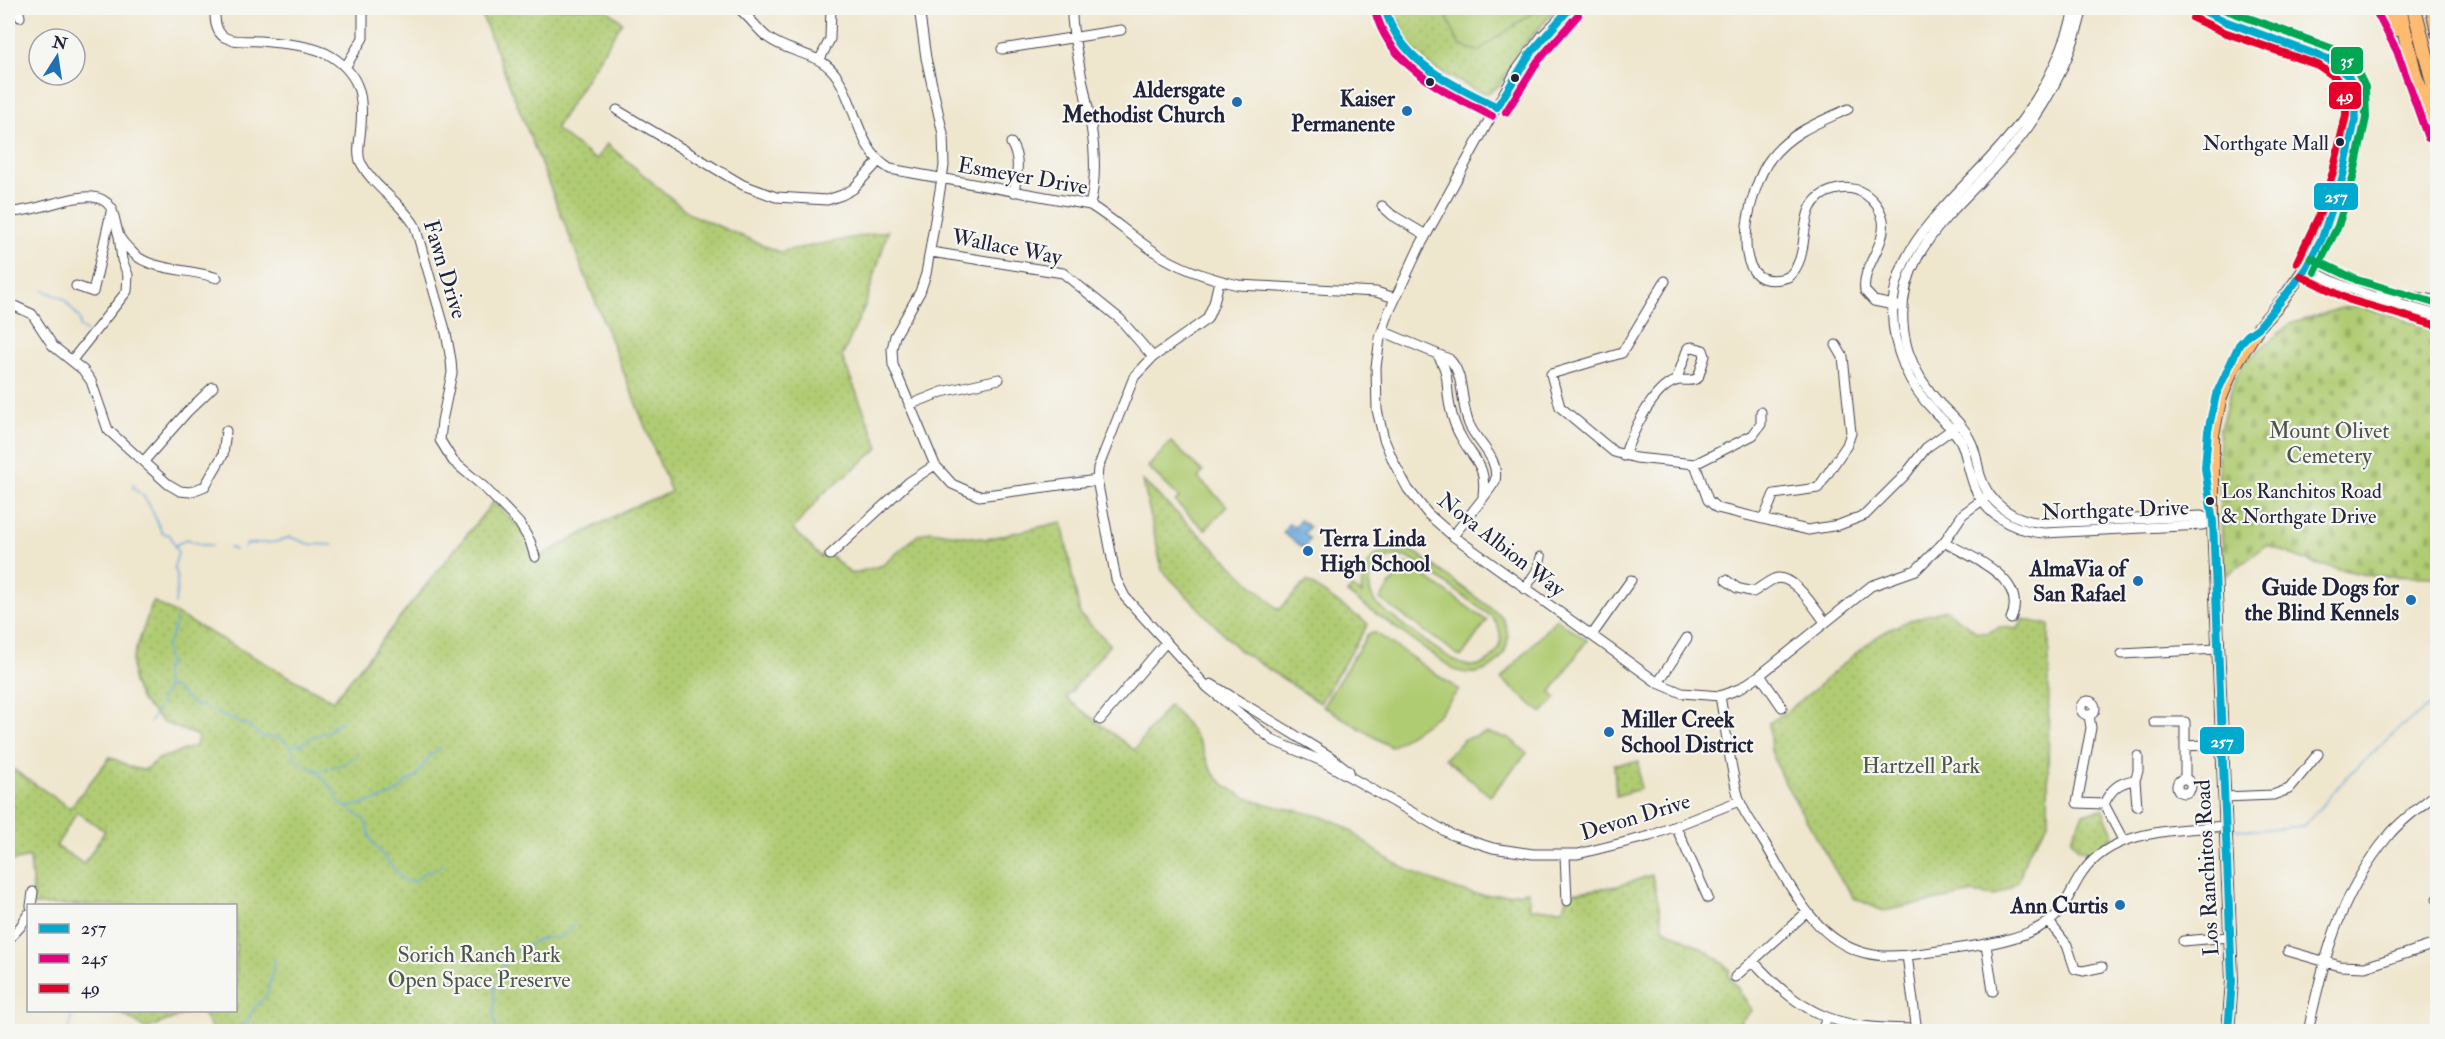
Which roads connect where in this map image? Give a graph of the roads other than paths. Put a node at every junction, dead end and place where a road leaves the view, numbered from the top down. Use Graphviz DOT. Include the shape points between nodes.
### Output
graph roads {
  1 [pos="216,8"];
  2 [pos="363,8"];
  3 [pos="738,8"];
  4 [pos="831,8"];
  5 [pos="919,8"];
  6 [pos="1072,8"];
  7 [pos="1385,8"];
  8 [pos="1570,8"];
  9 [pos="2075,8"];
  10 [pos="2084,8"];
  11 [pos="2197,8"];
  12 [pos="2386,8"];
  13 [pos="2399,8"];
  14 [pos="2414,8"];
  15 [pos="2433,8"];
  16 [pos="1121,30"];
  17 [pos="2437,33"];
  18 [pos="1074,37"];
  19 [pos="2407,47"];
  20 [pos="1002,49"];
  21 [pos="2066,50"];
  22 [pos="820,59"];
  23 [pos="346,66"];
  24 [pos="2438,102"];
  25 [pos="1497,107"];
  26 [pos="1848,109"];
  27 [pos="617,110"];
  28 [pos="2438,134"];
  29 [pos="1011,143"];
  30 [pos="878,162"];
  31 [pos="942,180"];
  32 [pos="1014,192"];
  33 [pos="1089,205"];
  34 [pos="1382,206"];
  35 [pos="112,208"];
  36 [pos="8,212"];
  37 [pos="1426,235"];
  38 [pos="119,236"];
  39 [pos="930,252"];
  40 [pos="2307,267"];
  41 [pos="217,278"];
  42 [pos="1220,280"];
  43 [pos="1665,282"];
  44 [pos="76,286"];
  45 [pos="1395,298"];
  46 [pos="2374,298"];
  47 [pos="2438,302"];
  48 [pos="8,303"];
  49 [pos="1899,306"];
  50 [pos="2433,313"];
  51 [pos="2438,324"];
  52 [pos="1382,331"];
  53 [pos="1836,345"];
  54 [pos="1437,354"];
  55 [pos="1153,357"];
  56 [pos="72,360"];
  57 [pos="999,379"];
  58 [pos="1676,381"];
  59 [pos="213,387"];
  60 [pos="909,405"];
  61 [pos="1761,412"];
  62 [pos="1955,426"];
  63 [pos="226,431"];
  64 [pos="1624,456"];
  65 [pos="144,461"];
  66 [pos="1695,464"];
  67 [pos="935,465"];
  68 [pos="1098,480"];
  69 [pos="1483,496"];
  70 [pos="1985,498"];
  71 [pos="1764,518"];
  72 [pos="2213,522"];
  73 [pos="1453,536"];
  74 [pos="1944,542"];
  75 [pos="830,555"];
  76 [pos="535,557"];
  77 [pos="1541,557"];
  78 [pos="1631,580"];
  79 [pos="1726,580"];
  80 [pos="1525,589"];
  81 [pos="2011,619"];
  82 [pos="1825,622"];
  83 [pos="1592,634"];
  84 [pos="1687,638"];
  85 [pos="1166,642"];
  86 [pos="2217,649"];
  87 [pos="2122,654"];
  88 [pos="1192,671"];
  89 [pos="1760,675"];
  90 [pos="1658,683"];
  91 [pos="1720,696"];
  92 [pos="1782,707"];
  93 [pos="2088,715"];
  94 [pos="1100,720"];
  95 [pos="2154,722"];
  96 [pos="2222,744"];
  97 [pos="2186,746"];
  98 [pos="2318,754"];
  99 [pos="2138,756"];
  100 [pos="2135,780"];
  101 [pos="2185,780"];
  102 [pos="1373,791"];
  103 [pos="2438,792"];
  104 [pos="2224,797"];
  105 [pos="1739,801"];
  106 [pos="2104,804"];
  107 [pos="2137,806"];
  108 [pos="1676,826"];
  109 [pos="2225,826"];
  110 [pos="2123,840"];
  111 [pos="1565,855"];
  112 [pos="33,892"];
  113 [pos="1708,898"];
  114 [pos="1567,901"];
  115 [pos="31,904"];
  116 [pos="1807,912"];
  117 [pos="27,916"];
  118 [pos="2049,922"];
  119 [pos="2230,937"];
  120 [pos="8,940"];
  121 [pos="2183,941"];
  122 [pos="2438,943"];
  123 [pos="1986,945"];
  124 [pos="2288,951"];
  125 [pos="1908,955"];
  126 [pos="1753,962"];
  127 [pos="2323,962"];
  128 [pos="2102,967"];
  129 [pos="1735,977"];
  130 [pos="1993,991"];
  131 [pos="1826,1018"];
  132 [pos="1917,1030"];
  133 [pos="1822,1032"];
  134 [pos="2228,1032"];
  135 [pos="2308,1032"];
  1 -- 23 [label="street" via="216,24 223,36 235,41 312,48"];
  2 -- 23 [label="street" via="363,38"];
  3 -- 22 [label="street" via="777,43"];
  4 -- 22 [label="street" via="830,39"];
  5 -- 31 [label="street" via="943,134"];
  6 -- 18 [label="street"];
  7 -- 25 [label="street" via="1400,43 1412,57 1427,70"];
  8 -- 25 [label="street, Nova Albion Way" via="1542,36 1516,71"];
  9 -- 21 [label="street, Northgate Drive"];
  10 -- 21 [label="street, Northgate Drive"];
  11 -- 40 [label="main road, Los Ranchitos Road" via="2335,61 2352,82 2356,116 2342,183 2327,229"];
  12 -- 19 [label="highway"];
  13 -- 19 [label="highway"];
  14 -- 24 [label="highway"];
  15 -- 17 [label="highway"];
  16 -- 18 [label="street"];
  18 -- 20 [label="street"];
  18 -- 33 [label="street" via="1096,160"];
  19 -- 28 [label="highway"];
  21 -- 49 [label="street, Northgate Drive" via="2053,88 2022,136 1923,246"];
  22 -- 30 [label="street" via="838,79"];
  23 -- 76 [label="street, Fawn Drive" via="363,105 360,161 415,226 446,333 452,373 441,444 453,461 522,527"];
  25 -- 37 [label="street, Nova Albion Way"];
  26 -- 49 [label="street" via="1789,138 1766,164 1751,204 1748,261 1758,276 1768,281 1788,278 1800,263 1805,223 1812,205 1827,192 1858,190 1875,202 1883,220 1881,240 1865,277 1865,291 1874,302"];
  27 -- 30 [label="street" via="743,185 776,197 827,200 842,195 853,189"];
  29 -- 32 [label="street" via="1019,161"];
  30 -- 31 [label="street, Esmeyer Drive" via="902,173"];
  31 -- 32 [label="street, Esmeyer Drive"];
  31 -- 39 [label="street"];
  32 -- 33 [label="street, Esmeyer Drive"];
  33 -- 42 [label="street, Esmeyer Drive" via="1154,252 1184,269"];
  34 -- 37 [label="street"];
  35 -- 36 [label="street" via="98,198 84,197"];
  35 -- 38 [label="street"];
  35 -- 44 [label="street" via="93,292"];
  37 -- 45 [label="street, Nova Albion Way"];
  38 -- 41 [label="street" via="135,255 152,264"];
  38 -- 56 [label="street" via="128,275 127,291"];
  39 -- 55 [label="street, Wallace Way" via="1063,273 1120,319"];
  39 -- 60 [label="street" via="920,292 900,323 892,349 895,375"];
  40 -- 46 [label="street" via="2340,286"];
  40 -- 72 [label="main road, Los Ranchitos Road" via="2257,329 2229,376 2216,417 2211,453"];
  42 -- 45 [label="street, Esmeyer Drive" via="1238,285 1376,292"];
  42 -- 55 [label="street, Devon Drive" via="1207,319"];
  43 -- 64 [label="street" via="1622,353 1551,374 1560,407"];
  45 -- 52 [label="street, Nova Albion Way"];
  46 -- 47 [label="street" via="2404,295"];
  46 -- 50 [label="street"];
  46 -- 51 [label="street" via="2381,307"];
  48 -- 56 [label="street" via="32,314 52,346"];
  49 -- 62 [label="street, Northgate Drive" via="1918,374"];
  52 -- 54 [label="street"];
  52 -- 73 [label="street, Nova Albion Way" via="1375,390 1384,439 1408,489"];
  53 -- 71 [label="street" via="1843,357 1851,433 1847,445 1818,488 1774,494"];
  54 -- 69 [label="street" via="1446,368 1450,407 1460,436 1479,462 1485,479"];
  54 -- 69 [label="street" via="1457,367 1462,404 1496,469 1494,484"];
  55 -- 68 [label="street, Devon Drive" via="1134,377 1098,468"];
  56 -- 65 [label="street" via="91,381 108,430"];
  57 -- 60 [label="street" via="942,392"];
  58 -- 64 [label="street" via="1658,394 1643,415"];
  59 -- 65 [label="street"];
  60 -- 67 [label="street"];
  61 -- 66 [label="street" via="1761,424 1753,435"];
  62 -- 70 [label="street, Northgate Drive" via="1971,440"];
  62 -- 71 [label="street" via="1926,448 1864,515 1839,525 1808,530"];
  63 -- 65 [label="street" via="223,455 210,481 197,491 180,491"];
  64 -- 66 [label="street"];
  66 -- 71 [label="street" via="1708,500 1717,508"];
  67 -- 68 [label="street" via="952,484 979,496"];
  67 -- 75 [label="street" via="909,482"];
  68 -- 85 [label="street, Devon Drive" via="1116,579 1125,597"];
  69 -- 73 [label="street"];
  70 -- 72 [label="street, Northgate Drive" via="2007,513 2032,522 2201,516"];
  70 -- 74 [label="street, Nova Albion Way" via="1963,514"];
  72 -- 86 [label="main road, Los Ranchitos Road"];
  73 -- 80 [label="street, Nova Albion Way"];
  74 -- 81 [label="street" via="2003,578 2013,594"];
  74 -- 82 [label="street, Nova Albion Way" via="1916,570 1871,586"];
  77 -- 80 [label="street"];
  78 -- 83 [label="street"];
  79 -- 82 [label="street" via="1753,592 1775,578 1785,579 1796,585"];
  80 -- 83 [label="street, Nova Albion Way"];
  82 -- 89 [label="street, Nova Albion Way"];
  83 -- 90 [label="street, Nova Albion Way"];
  84 -- 90 [label="street"];
  85 -- 88 [label="street, Devon Drive"];
  85 -- 94 [label="street"];
  86 -- 87 [label="street"];
  86 -- 96 [label="main road, Los Ranchitos Road"];
  88 -- 102 [label="street, Devon Drive" via="1331,757"];
  88 -- 102 [label="street, Devon Drive" via="1274,741 1322,761"];
  89 -- 91 [label="street, Nova Albion Way"];
  89 -- 92 [label="street"];
  90 -- 91 [label="street, Nova Albion Way" via="1682,693"];
  91 -- 105 [label="street"];
  93 -- 106 [label="street" via="2091,728 2077,803"];
  95 -- 97 [label="street" via="2185,722"];
  96 -- 97 [label="street"];
  96 -- 104 [label="main road, Los Ranchitos Road"];
  97 -- 101 [label="street"];
  98 -- 104 [label="street" via="2289,789 2273,795"];
  99 -- 100 [label="street"];
  100 -- 106 [label="street" via="2114,788"];
  100 -- 107 [label="street"];
  102 -- 111 [label="street, Devon Drive" via="1452,835 1493,848"];
  103 -- 127 [label="street" via="2390,833 2357,879"];
  104 -- 109 [label="main road, Los Ranchitos Road"];
  105 -- 108 [label="street, Devon Drive"];
  105 -- 116 [label="street"];
  106 -- 110 [label="street"];
  108 -- 111 [label="street, Devon Drive" via="1622,845"];
  108 -- 113 [label="street"];
  109 -- 110 [label="street"];
  109 -- 119 [label="main road, Los Ranchitos Road"];
  110 -- 118 [label="street" via="2088,864"];
  111 -- 114 [label="street"];
  112 -- 115 [label="street"];
  116 -- 125 [label="street" via="1850,948 1887,956"];
  116 -- 126 [label="street"];
  117 -- 120 [label="street"];
  118 -- 123 [label="street" via="2020,938"];
  118 -- 128 [label="street" via="2067,945 2075,969"];
  119 -- 121 [label="street"];
  119 -- 134 [label="main road, Los Ranchitos Road" via="2232,992"];
  122 -- 127 [label="street" via="2365,967"];
  123 -- 125 [label="street"];
  123 -- 130 [label="street"];
  124 -- 127 [label="street"];
  125 -- 132 [label="street"];
  126 -- 129 [label="street"];
  126 -- 131 [label="street" via="1791,998"];
  127 -- 135 [label="street"];
  131 -- 132 [label="street" via="1879,1029"];
  131 -- 133 [label="street"];
}
